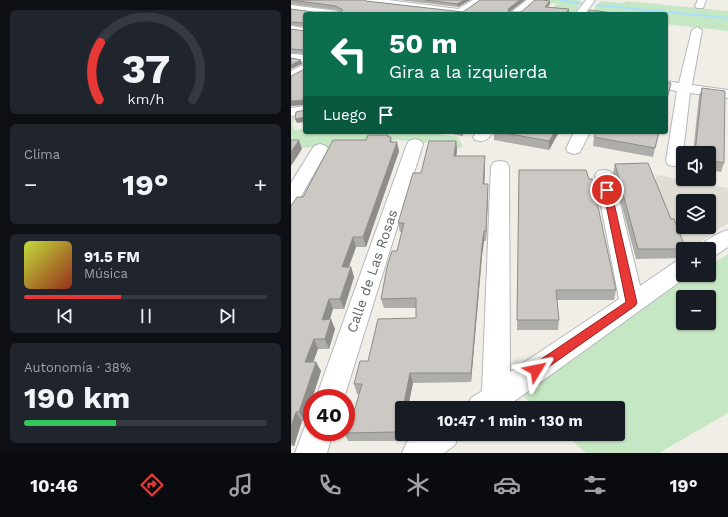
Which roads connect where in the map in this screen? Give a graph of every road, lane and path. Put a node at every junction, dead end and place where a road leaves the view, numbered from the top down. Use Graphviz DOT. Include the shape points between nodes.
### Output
graph roads {
  1 [pos="371,0"];
  2 [pos="479,0"];
  3 [pos="591,0"];
  4 [pos="530,2"];
  5 [pos="291,8"];
  6 [pos="322,12"];
  7 [pos="452,12"];
  8 [pos="461,12"];
  9 [pos="517,12"];
  10 [pos="582,12"];
  11 [pos="291,29"];
  12 [pos="697,30"];
  13 [pos="303,31"];
  14 [pos="291,57"];
  15 [pos="303,59"];
  16 [pos="303,69"];
  17 [pos="291,76"];
  18 [pos="668,85"];
  19 [pos="685,88"];
  20 [pos="728,94"];
  21 [pos="303,110"];
  22 [pos="291,112"];
  23 [pos="581,134"];
  24 [pos="415,144"];
  25 [pos="320,149"];
  26 [pos="574,149"];
  27 [pos="674,161"];
  28 [pos="500,166"];
  29 [pos="604,176"];
  30 [pos="291,198"];
  31 [pos="728,237"];
  32 [pos="716,245"];
  33 [pos="676,273"];
  34 [pos="631,303"];
  35 [pos="332,389"];
  36 [pos="488,401"];
  37 [pos="489,401"];
  38 [pos="315,441"];
  39 [pos="435,441"];
  40 [pos="311,453"];
  41 [pos="418,453"];
  1 -- 7 [label="street"];
  2 -- 8 [label="street"];
  3 -- 10 [label="street"];
  4 -- 9 [label="street"];
  5 -- 6 [label="street"];
  11 -- 13 [label="street"];
  12 -- 19 [label="street"];
  14 -- 15 [label="street"];
  16 -- 17 [label="street"];
  18 -- 19 [label="street"];
  19 -- 20 [label="street"];
  19 -- 27 [label="street"];
  21 -- 22 [label="street"];
  23 -- 26 [label="street"];
  24 -- 35 [label="street, Calle de Las Rosas"];
  25 -- 30 [label="street"];
  28 -- 36 [label="street"];
  29 -- 34 [label="street"];
  31 -- 32 [label="street"];
  33 -- 34 [label="street"];
  34 -- 37 [label="street"];
  38 -- 40 [label="street"];
  39 -- 41 [label="street"];
}
